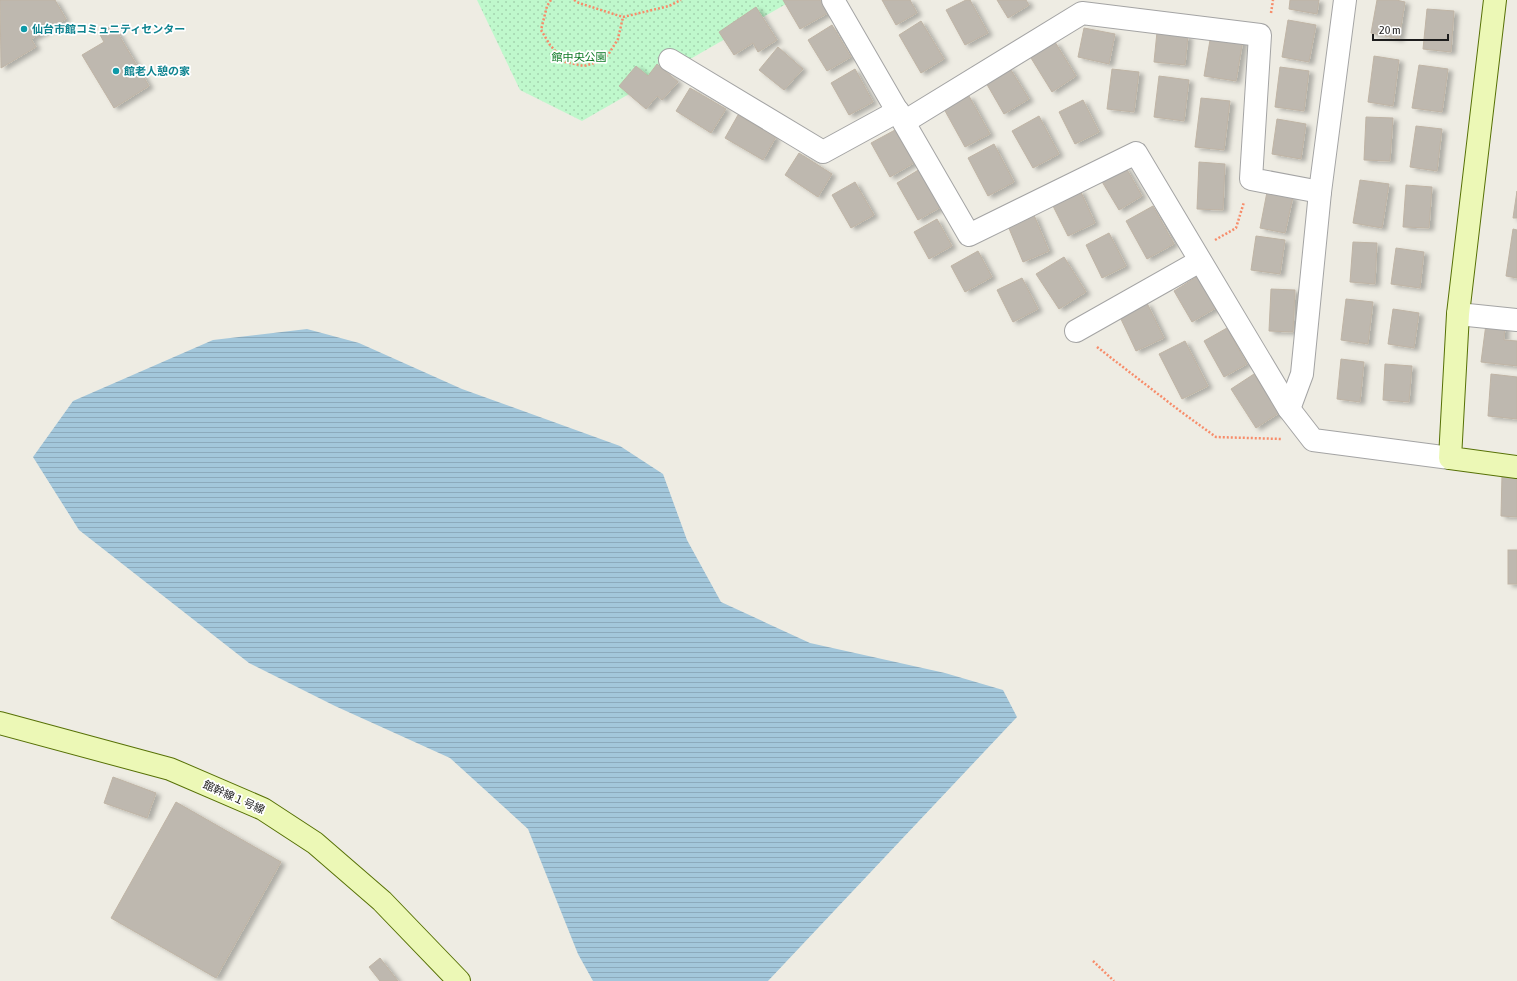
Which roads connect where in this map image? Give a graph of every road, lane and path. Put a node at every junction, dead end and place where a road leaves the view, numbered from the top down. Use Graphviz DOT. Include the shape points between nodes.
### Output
graph roads {
  1 [pos="551,0"];
  2 [pos="574,0"];
  3 [pos="681,0"];
  4 [pos="833,0"];
  5 [pos="1345,0"];
  6 [pos="1495,0"];
  7 [pos="623,17"];
  8 [pos="670,60"];
  9 [pos="901,117"];
  10 [pos="1251,179"];
  11 [pos="1320,192"];
  12 [pos="1197,256"];
  13 [pos="1458,314"];
  14 [pos="1517,320"];
  15 [pos="1076,331"];
  16 [pos="1289,409"];
  17 [pos="1313,440"];
  18 [pos="1450,458"];
  19 [pos="1517,467"];
  20 [pos="0,723"];
  21 [pos="1093,961"];
  22 [pos="459,981"];
  23 [pos="1114,981"];
  1 -- 7 [label="path" via="541,30 565,62 584,66 598,62 608,55 618,39"];
  2 -- 7 [label="path"];
  3 -- 7 [label="path" via="668,6"];
  4 -- 9 [label="street"];
  5 -- 11 [label="street"];
  6 -- 13 [label="street"];
  8 -- 9 [label="street" via="823,152"];
  9 -- 10 [label="street" via="1082,13 1260,35"];
  9 -- 12 [label="street" via="969,235 1136,153"];
  10 -- 11 [label="street"];
  10 -- 12 [label="path" via="1236,228"];
  11 -- 16 [label="street" via="1302,374"];
  12 -- 15 [label="street"];
  12 -- 16 [label="street"];
  13 -- 14 [label="street"];
  13 -- 18 [label="street"];
  15 -- 17 [label="path" via="1216,437"];
  16 -- 17 [label="street"];
  17 -- 18 [label="street"];
  18 -- 19 [label="street"];
  20 -- 22 [label="street, 館幹線１号線" via="170,769 264,809 315,842 382,901"];
  21 -- 23 [label="path"];
}
